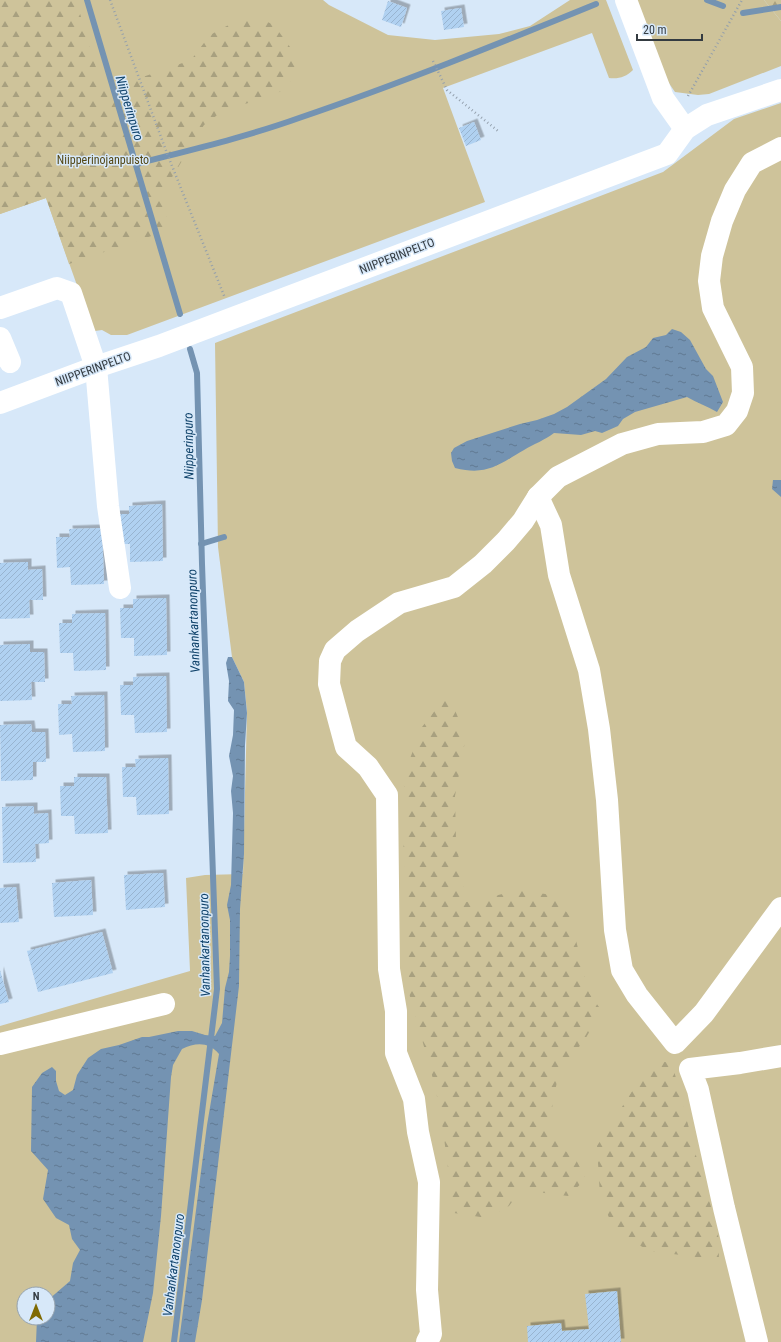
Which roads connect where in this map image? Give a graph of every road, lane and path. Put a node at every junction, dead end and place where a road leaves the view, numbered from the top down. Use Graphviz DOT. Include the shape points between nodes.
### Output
graph roads {
  1 [pos="110,0"];
  2 [pos="626,0"];
  3 [pos="742,0"];
  4 [pos="433,61"];
  5 [pos="781,90"];
  6 [pos="686,100"];
  7 [pos="685,130"];
  8 [pos="498,131"];
  9 [pos="781,148"];
  10 [pos="227,303"];
  11 [pos="0,308"];
  12 [pos="0,338"];
  13 [pos="10,362"];
  14 [pos="96,367"];
  15 [pos="0,403"];
  16 [pos="538,496"];
  17 [pos="120,588"];
  18 [pos="781,908"];
  19 [pos="164,1004"];
  20 [pos="0,1044"];
  21 [pos="781,1056"];
  22 [pos="427,1342"];
  23 [pos="757,1342"];
  1 -- 10 [label="path" via="168,156"];
  2 -- 7 [label="street" via="663,98"];
  3 -- 6 [label="path"];
  4 -- 8 [label="path" via="447,90"];
  5 -- 7 [label="street, NIIPPERINPELTO" via="707,115"];
  7 -- 14 [label="street, NIIPPERINPELTO" via="667,154 159,346"];
  9 -- 16 [label="street" via="752,163 735,190 722,221 712,256 709,281 713,308 742,367 743,393 737,411 726,425 703,432 658,434 622,444 558,477"];
  11 -- 14 [label="street" via="57,288 71,293"];
  12 -- 13 [label="street"];
  14 -- 15 [label="street, NIIPPERINPELTO"];
  14 -- 17 [label="street" via="108,506"];
  16 -- 18 [label="street" via="551,525 559,575 589,670 607,800 616,930 622,970 637,995 675,1043 704,1013"];
  16 -- 22 [label="street" via="523,521 483,564 454,587 399,603 357,631 335,650 330,661 329,684 346,747 368,767 387,795 389,969 396,1011 396,1053 414,1099 429,1182 428,1290 431,1334"];
  19 -- 20 [label="street"];
  21 -- 23 [label="street" via="690,1069 698,1090"];
}
